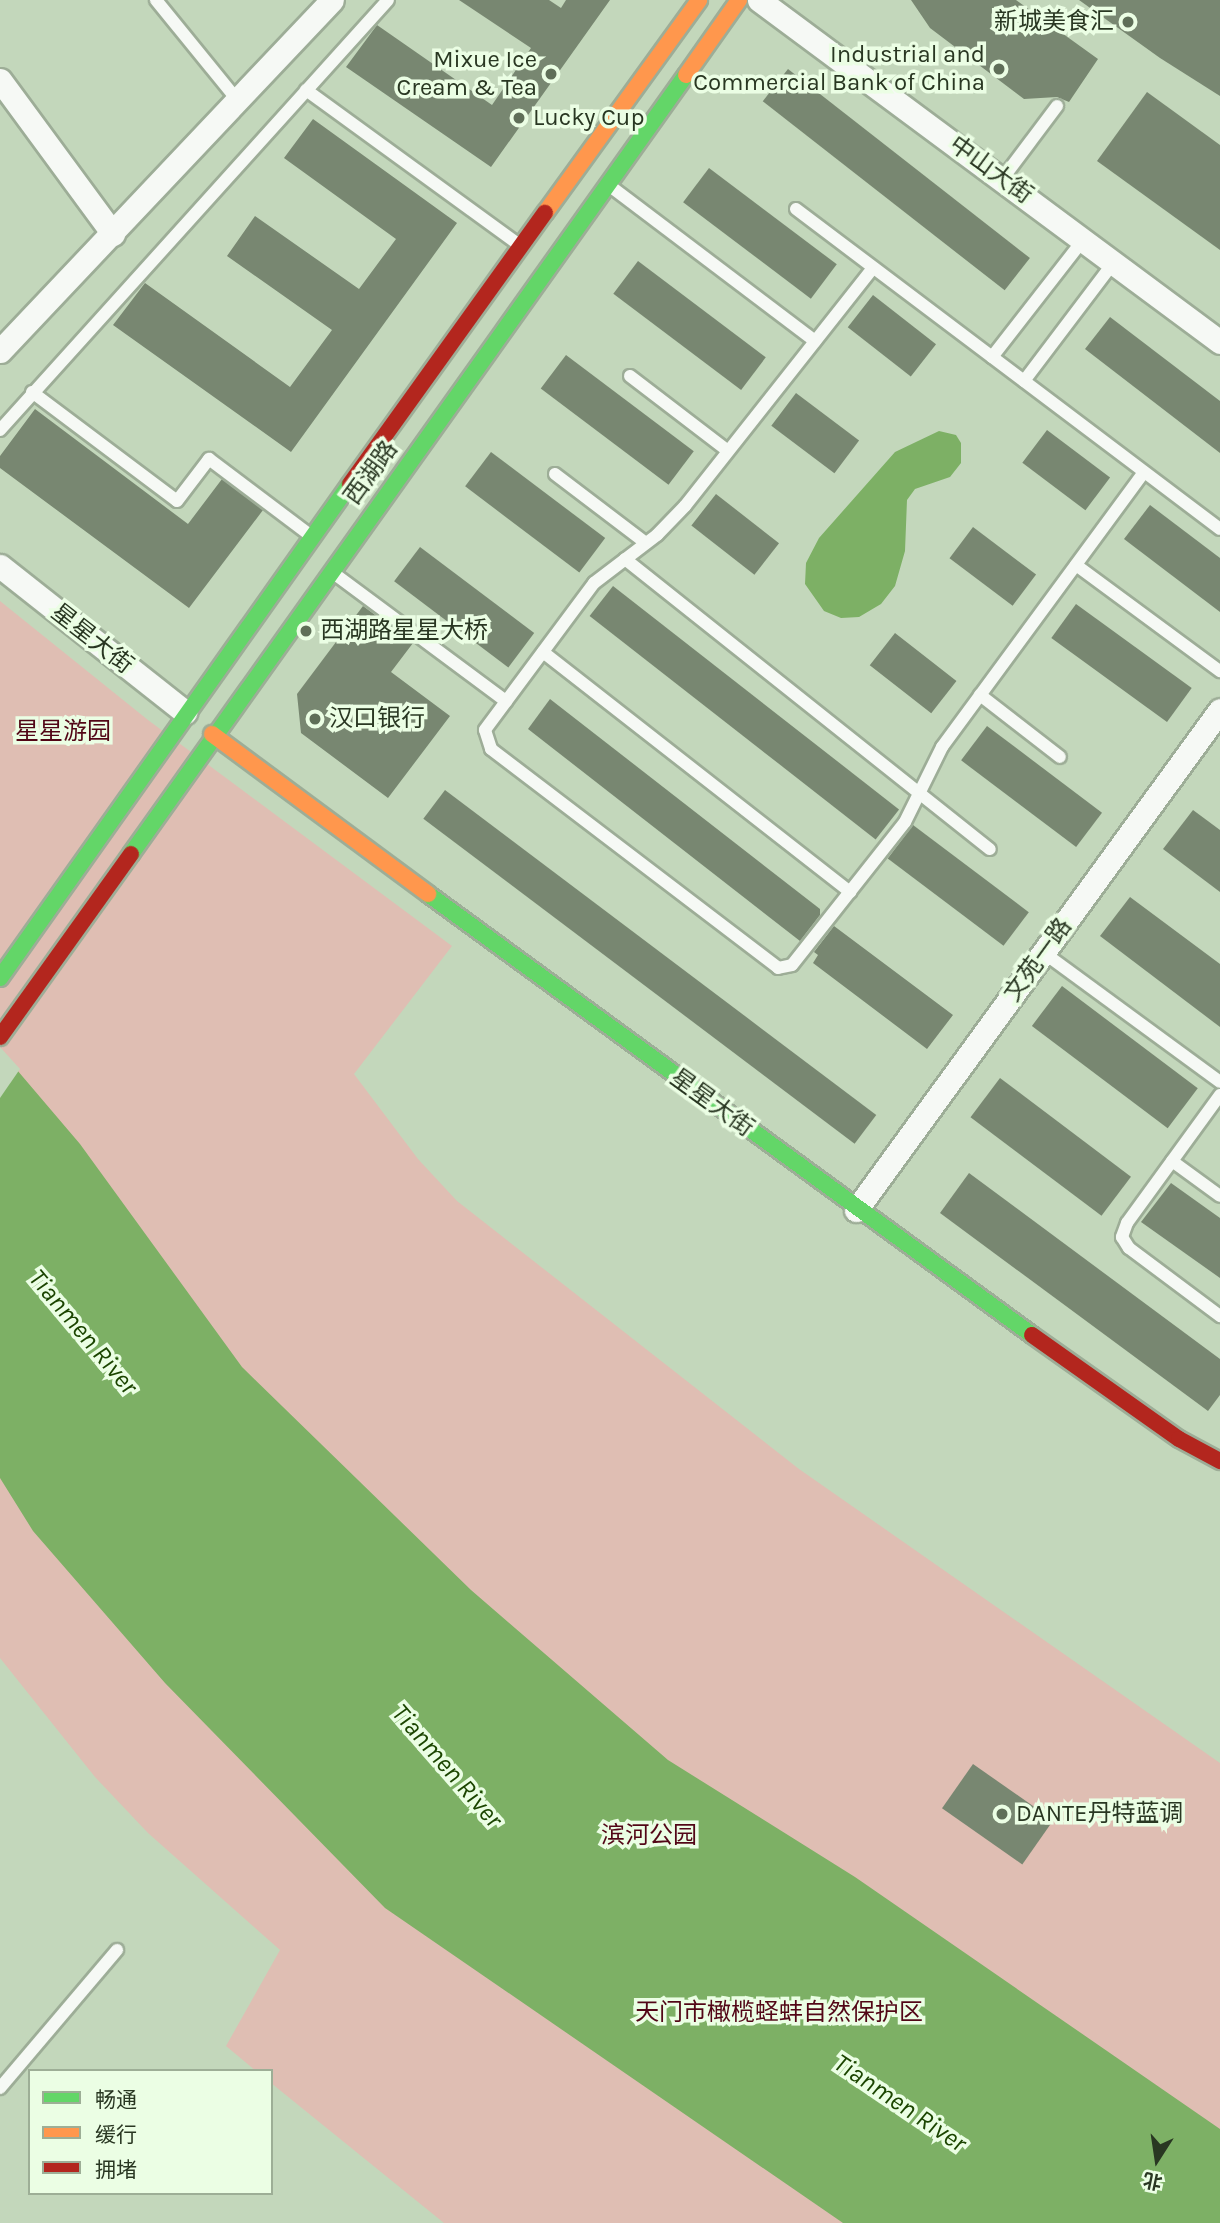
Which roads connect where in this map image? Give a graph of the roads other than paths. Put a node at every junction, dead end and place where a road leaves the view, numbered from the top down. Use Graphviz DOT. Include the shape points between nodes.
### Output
graph roads {
  1 [pos="156,0"];
  2 [pos="388,0"];
  3 [pos="699,0"];
  4 [pos="738,0"];
  5 [pos="759,0"];
  6 [pos="326,2"];
  7 [pos="0,80"];
  8 [pos="306,90"];
  9 [pos="238,101"];
  10 [pos="1057,106"];
  11 [pos="1003,178"];
  12 [pos="607,183"];
  13 [pos="796,209"];
  14 [pos="113,234"];
  15 [pos="1084,239"];
  16 [pos="522,246"];
  17 [pos="1114,262"];
  18 [pos="873,268"];
  19 [pos="815,341"];
  20 [pos="1220,342"];
  21 [pos="0,351"];
  22 [pos="992,357"];
  23 [pos="629,376"];
  24 [pos="1024,381"];
  25 [pos="32,392"];
  26 [pos="0,430"];
  27 [pos="729,451"];
  28 [pos="1144,472"];
  29 [pos="555,474"];
  30 [pos="1220,529"];
  31 [pos="312,536"];
  32 [pos="646,543"];
  33 [pos="625,559"];
  34 [pos="1076,565"];
  35 [pos="0,566"];
  36 [pos="330,570"];
  37 [pos="542,652"];
  38 [pos="1220,671"];
  39 [pos="980,695"];
  40 [pos="506,701"];
  41 [pos="1220,710"];
  42 [pos="185,712"];
  43 [pos="212,734"];
  44 [pos="1060,757"];
  45 [pos="920,791"];
  46 [pos="990,849"];
  47 [pos="850,892"];
  48 [pos="1044,953"];
  49 [pos="0,978"];
  50 [pos="0,1037"];
  51 [pos="1220,1082"];
  52 [pos="1220,1095"];
  53 [pos="1172,1161"];
  54 [pos="1220,1196"];
  55 [pos="856,1210"];
  56 [pos="1220,1316"];
  57 [pos="1220,1461"];
  58 [pos="117,1950"];
  59 [pos="0,2088"];
  1 -- 9 [label="lane"];
  2 -- 8 [label="lane"];
  3 -- 16 [label="main road, 西湖路"];
  4 -- 12 [label="main road, 西湖路"];
  5 -- 11 [label="street, 中山大街"];
  6 -- 9 [label="street"];
  7 -- 14 [label="street"];
  8 -- 16 [label="lane"];
  8 -- 25 [label="lane"];
  9 -- 14 [label="street"];
  10 -- 11 [label="lane"];
  11 -- 15 [label="street, 中山大街"];
  12 -- 19 [label="lane"];
  12 -- 36 [label="main road, 西湖路"];
  13 -- 18 [label="lane"];
  14 -- 21 [label="street"];
  15 -- 17 [label="street, 中山大街"];
  15 -- 22 [label="lane"];
  16 -- 31 [label="main road, 西湖路"];
  17 -- 20 [label="street, 中山大街"];
  17 -- 24 [label="lane"];
  18 -- 19 [label="lane"];
  18 -- 22 [label="lane"];
  19 -- 27 [label="lane"];
  22 -- 24 [label="lane"];
  23 -- 27 [label="lane"];
  24 -- 28 [label="lane"];
  25 -- 26 [label="lane"];
  25 -- 31 [label="lane" via="177,501 209,459"];
  27 -- 32 [label="lane" via="679,513"];
  28 -- 30 [label="lane"];
  28 -- 34 [label="lane"];
  29 -- 32 [label="lane"];
  31 -- 42 [label="main road, 西湖路"];
  32 -- 33 [label="lane"];
  33 -- 37 [label="lane" via="594,583"];
  33 -- 45 [label="lane"];
  34 -- 38 [label="lane"];
  34 -- 39 [label="lane"];
  35 -- 42 [label="street, 星星大街"];
  36 -- 40 [label="lane"];
  36 -- 43 [label="main road, 西湖路"];
  37 -- 40 [label="lane"];
  37 -- 47 [label="lane"];
  39 -- 44 [label="lane"];
  39 -- 45 [label="lane" via="942,747"];
  40 -- 47 [label="lane" via="485,730 491,749 778,968 792,965"];
  41 -- 48 [label="street, 文苑一路"];
  42 -- 49 [label="main road, 西湖路"];
  43 -- 50 [label="main road, 西湖路"];
  43 -- 55 [label="main road, 星星大街"];
  45 -- 46 [label="lane" via="936,809"];
  45 -- 47 [label="lane" via="905,822"];
  48 -- 51 [label="lane"];
  48 -- 55 [label="street, 文苑一路"];
  52 -- 53 [label="lane"];
  53 -- 54 [label="lane"];
  53 -- 56 [label="lane" via="1126,1223 1122,1237 1129,1248"];
  55 -- 57 [label="main road, 星星大街" via="1179,1439"];
  58 -- 59 [label="lane"];
}
